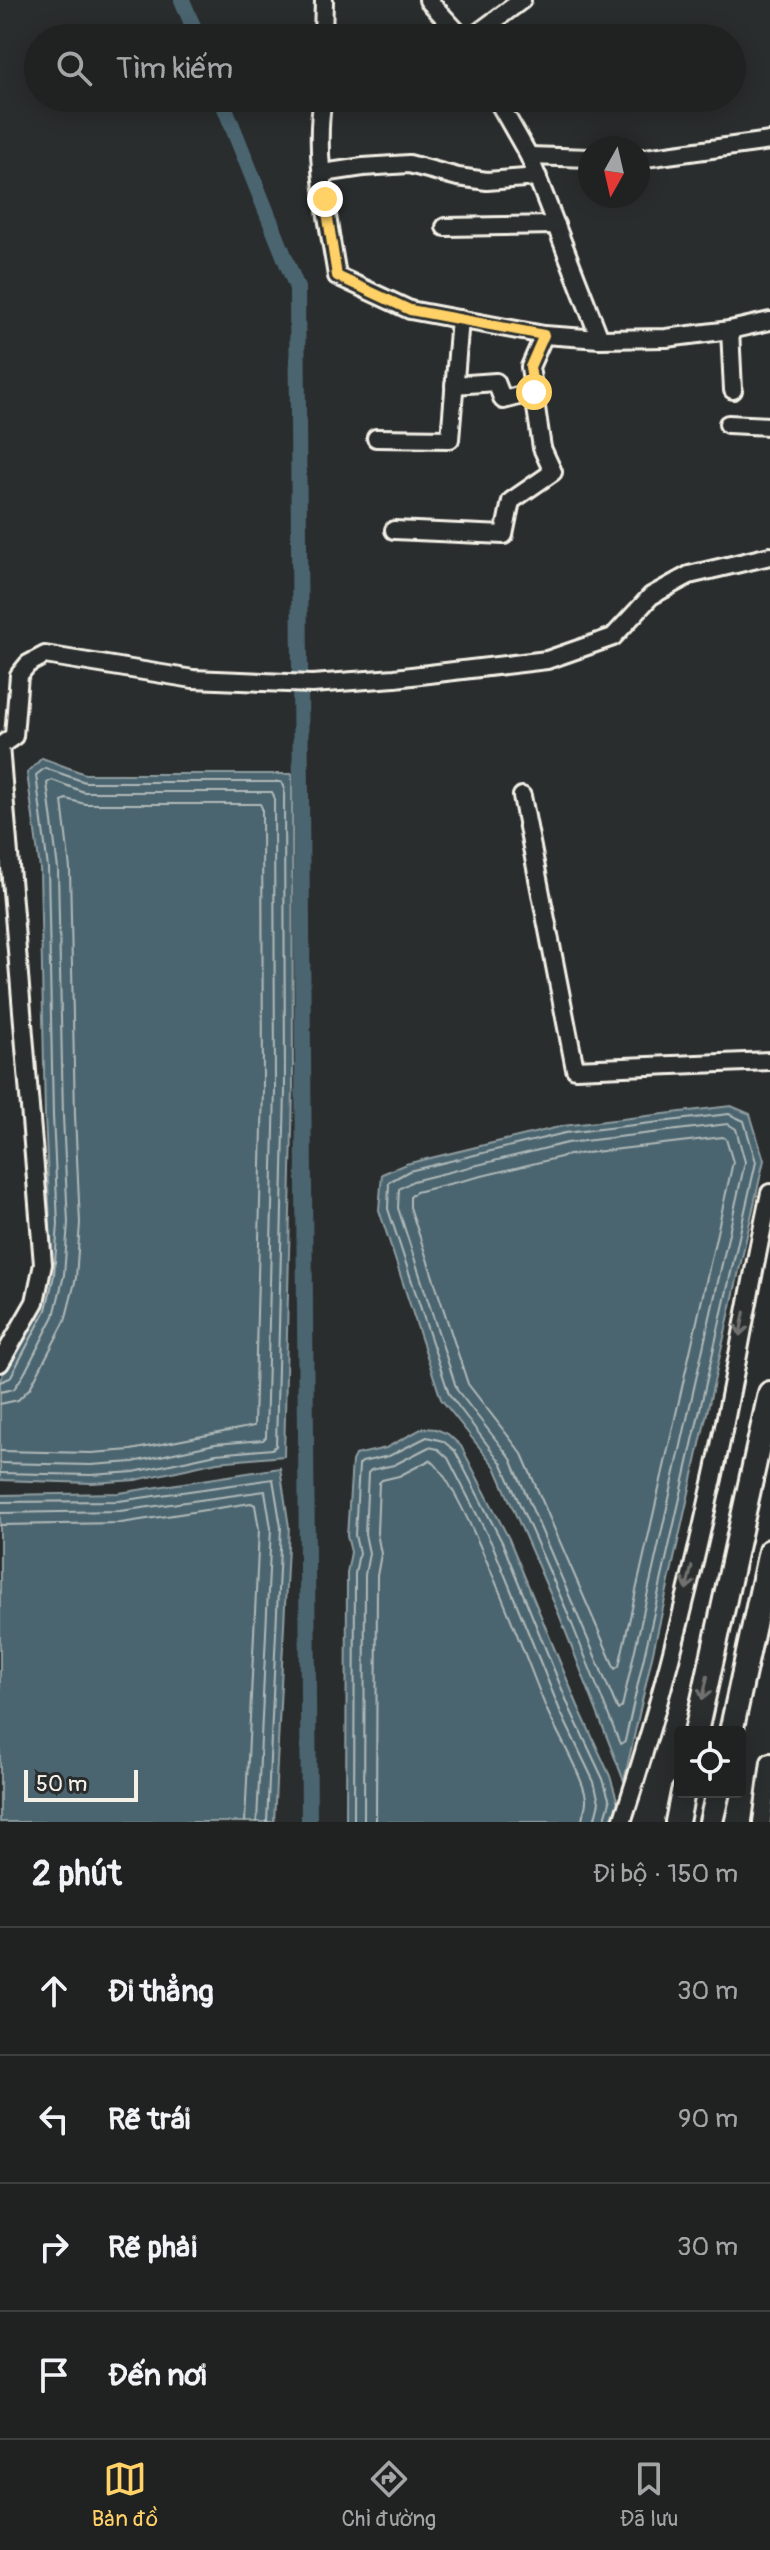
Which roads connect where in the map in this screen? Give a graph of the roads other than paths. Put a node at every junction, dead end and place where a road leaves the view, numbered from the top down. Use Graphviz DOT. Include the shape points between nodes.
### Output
graph roads {
  1 [pos="324,0"];
  2 [pos="428,0"];
  3 [pos="522,0"];
  4 [pos="323,24"];
  5 [pos="450,24"];
  6 [pos="490,24"];
  7 [pos="320,112"];
  8 [pos="504,112"];
  9 [pos="770,141"];
  10 [pos="529,156"];
  11 [pos="650,157"];
  12 [pos="578,158"];
  13 [pos="323,173"];
  14 [pos="538,177"];
  15 [pos="556,225"];
  16 [pos="445,227"];
  17 [pos="460,319"];
  18 [pos="770,321"];
  19 [pos="730,330"];
  20 [pos="544,335"];
  21 [pos="600,339"];
  22 [pos="454,385"];
  23 [pos="733,390"];
  24 [pos="534,392"];
  25 [pos="728,424"];
  26 [pos="770,426"];
  27 [pos="376,438"];
  28 [pos="394,530"];
  29 [pos="770,556"];
  30 [pos="0,746"];
  31 [pos="522,796"];
  32 [pos="770,1061"];
  33 [pos="770,1193"];
  34 [pos="0,1363"];
  35 [pos="770,1393"];
  36 [pos="770,1551"];
  37 [pos="697,1726"];
  38 [pos="732,1726"];
  39 [pos="770,1762"];
  40 [pos="682,1798"];
  41 [pos="717,1798"];
  42 [pos="622,1822"];
  43 [pos="677,1822"];
  44 [pos="711,1822"];
  45 [pos="762,1822"];
  1 -- 4 [label="street"];
  2 -- 5 [label="street"];
  3 -- 6 [label="street"];
  7 -- 13 [label="street"];
  8 -- 10 [label="street"];
  9 -- 11 [label="street"];
  10 -- 12 [label="street"];
  10 -- 14 [label="street"];
  13 -- 14 [label="street" via="409,164 487,181"];
  13 -- 17 [label="street" via="337,276 410,310"];
  14 -- 15 [label="street"];
  15 -- 16 [label="street"];
  15 -- 21 [label="street"];
  17 -- 20 [label="street"];
  17 -- 22 [label="street"];
  18 -- 19 [label="street"];
  19 -- 21 [label="street"];
  19 -- 23 [label="street"];
  20 -- 21 [label="street"];
  20 -- 24 [label="street" via="530,367"];
  22 -- 24 [label="street" via="496,382 503,400"];
  22 -- 27 [label="street" via="450,439"];
  24 -- 28 [label="street" via="542,448 553,472 511,501 504,535"];
  25 -- 26 [label="street"];
  29 -- 30 [label="street" via="689,575 651,596 613,637 547,660 312,684 193,679 45,655 19,675 14,736"];
  30 -- 34 [label="street" via="43,1264 35,1302"];
  31 -- 32 [label="street" via="575,1069"];
  33 -- 42 [label="street, one-way" via="711,1491"];
  35 -- 37 [label="highway, one-way"];
  36 -- 38 [label="highway"];
  39 -- 45 [label="street"];
  40 -- 43 [label="highway"];
  41 -- 44 [label="highway"];
}
